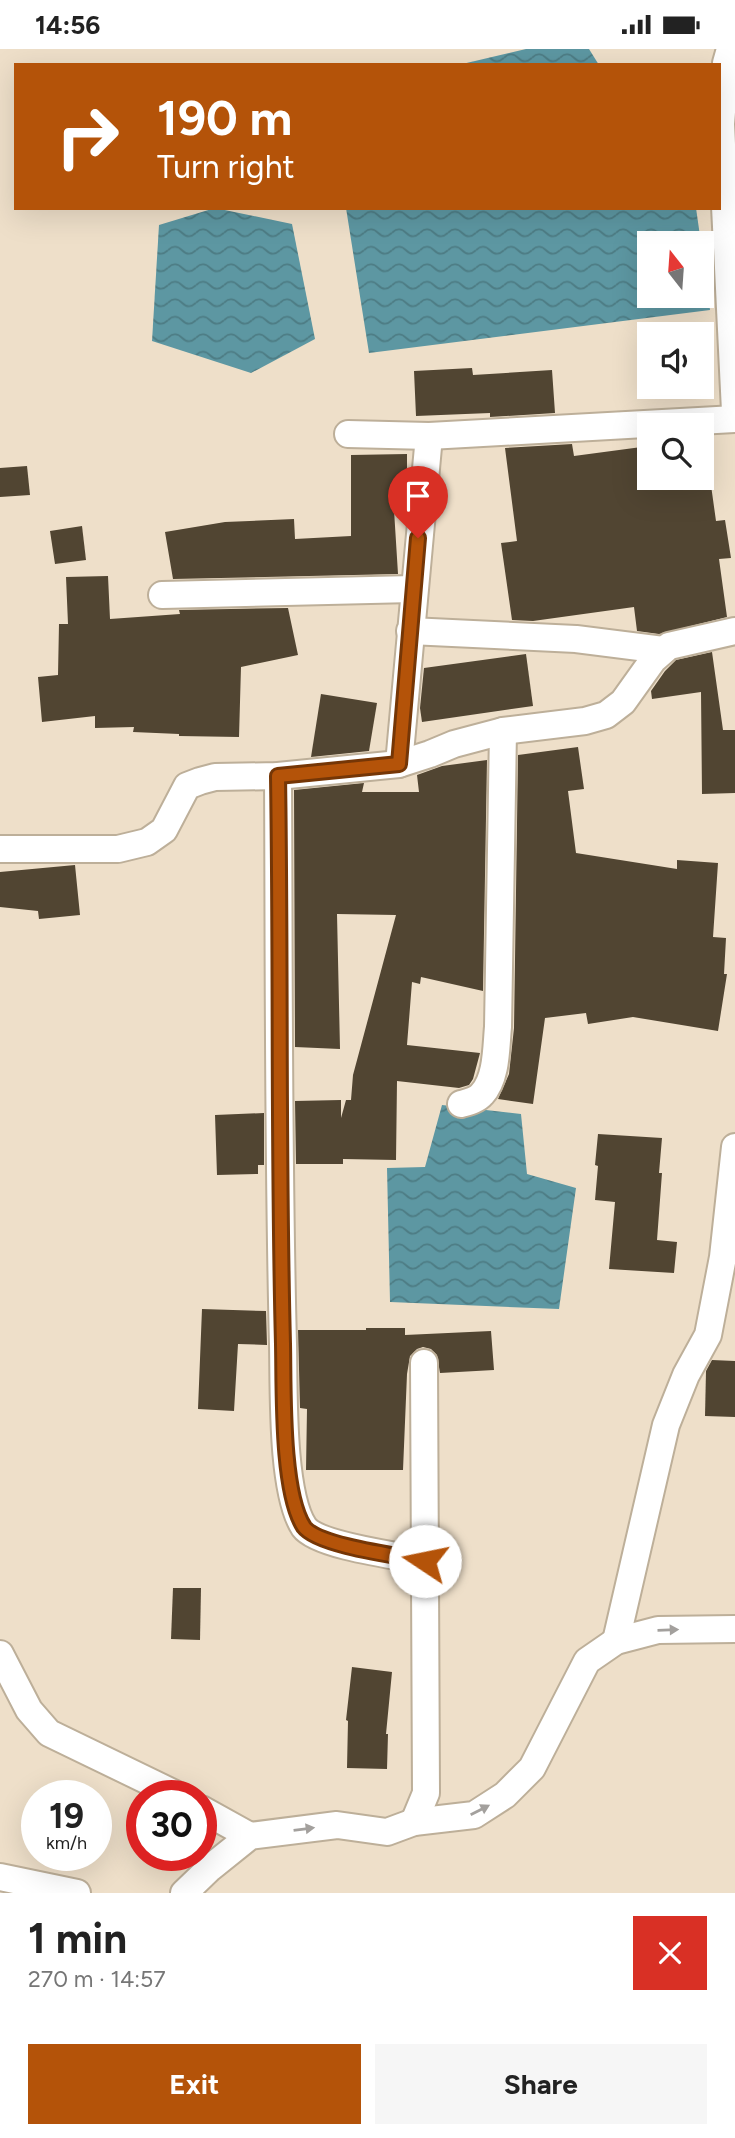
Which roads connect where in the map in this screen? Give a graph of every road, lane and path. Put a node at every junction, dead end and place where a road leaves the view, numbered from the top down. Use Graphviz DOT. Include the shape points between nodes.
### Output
graph roads {
  1 [pos="730,49"];
  2 [pos="721,114"];
  3 [pos="721,131"];
  4 [pos="730,193"];
  5 [pos="735,411"];
  6 [pos="735,419"];
  7 [pos="348,434"];
  8 [pos="429,436"];
  9 [pos="413,589"];
  10 [pos="162,595"];
  11 [pos="410,631"];
  12 [pos="735,631"];
  13 [pos="663,650"];
  14 [pos="503,731"];
  15 [pos="399,764"];
  16 [pos="278,776"];
  17 [pos="0,849"];
  18 [pos="461,1104"];
  19 [pos="735,1147"];
  20 [pos="424,1363"];
  21 [pos="425,1561"];
  22 [pos="735,1629"];
  23 [pos="616,1640"];
  24 [pos="0,1654"];
  25 [pos="146,1780"];
  26 [pos="217,1818"];
  27 [pos="414,1822"];
  28 [pos="250,1836"];
  29 [pos="0,1877"];
  30 [pos="77,1893"];
  31 [pos="184,1893"];
  1 -- 2 [label="street"];
  3 -- 4 [label="street"];
  4 -- 5 [label="street"];
  6 -- 8 [label="street"];
  7 -- 8 [label="street"];
  8 -- 9 [label="street"];
  9 -- 10 [label="street"];
  9 -- 11 [label="street"];
  11 -- 13 [label="street" via="576,639"];
  11 -- 15 [label="street"];
  12 -- 13 [label="street"];
  13 -- 14 [label="street" via="623,702 606,715"];
  14 -- 15 [label="street"];
  14 -- 18 [label="street" via="497,1038 482,1095"];
  15 -- 16 [label="street"];
  16 -- 17 [label="street" via="215,777 187,786 164,830 147,842 118,849"];
  16 -- 21 [label="street" via="282,1291 287,1459 293,1492 305,1528 329,1542"];
  19 -- 23 [label="street" via="723,1257 708,1335 685,1375 666,1425"];
  20 -- 21 [label="street"];
  21 -- 27 [label="street" via="426,1793"];
  23 -- 22 [label="street, one-way" via="658,1630"];
  27 -- 23 [label="street, one-way" via="474,1815 505,1795 532,1767 587,1661"];
  24 -- 25 [label="street" via="29,1710 49,1733"];
  26 -- 28 [label="street"];
  28 -- 27 [label="street, one-way" via="337,1825 387,1832"];
  28 -- 31 [label="street"];
  29 -- 30 [label="street"];
}
